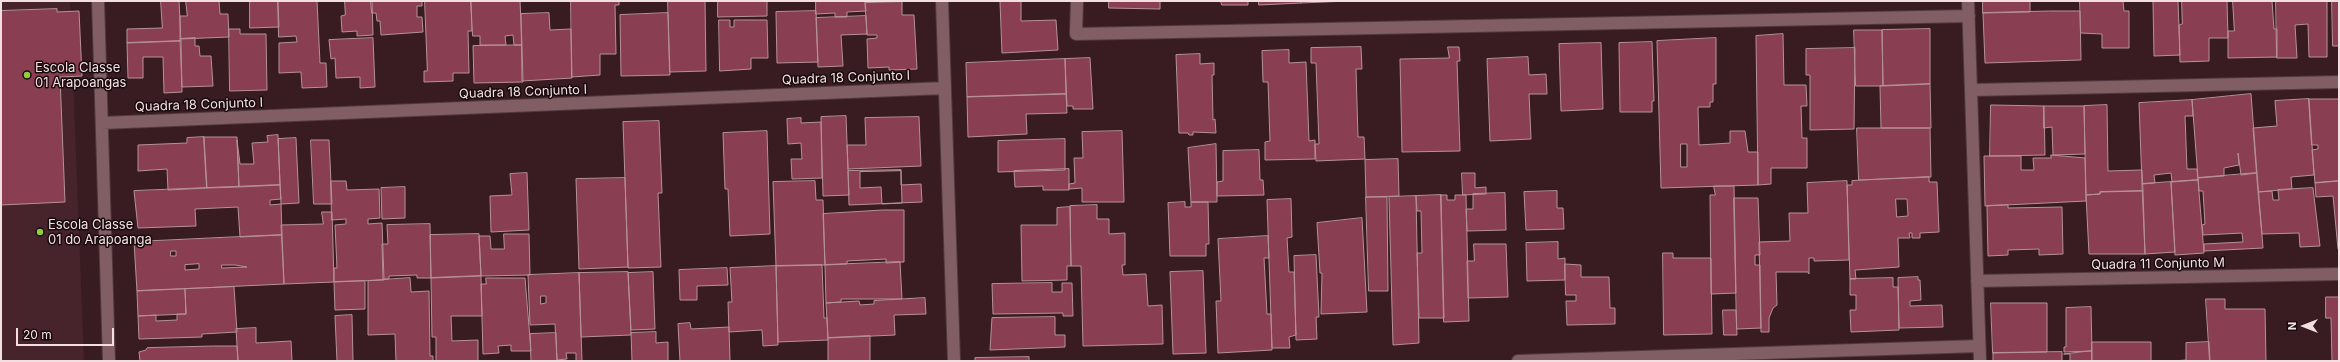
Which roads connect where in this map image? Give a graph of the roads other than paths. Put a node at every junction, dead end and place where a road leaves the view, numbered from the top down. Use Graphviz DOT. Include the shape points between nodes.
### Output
graph roads {
  1 [pos="98,1"];
  2 [pos="942,1"];
  3 [pos="1078,1"];
  4 [pos="1968,1"];
  5 [pos="1969,16"];
  6 [pos="2339,82"];
  7 [pos="945,88"];
  8 [pos="1972,90"];
  9 [pos="102,123"];
  10 [pos="2339,274"];
  11 [pos="1977,281"];
  12 [pos="1979,346"];
  13 [pos="109,361"];
  14 [pos="954,361"];
  15 [pos="1518,361"];
  16 [pos="1980,361"];
  1 -- 9 [label="street"];
  2 -- 7 [label="street"];
  3 -- 5 [label="street" via="1076,34"];
  4 -- 5 [label="street"];
  5 -- 8 [label="street"];
  6 -- 8 [label="street"];
  7 -- 9 [label="street, Quadra 18 Conjunto I"];
  7 -- 14 [label="street"];
  8 -- 11 [label="street"];
  9 -- 13 [label="street"];
  10 -- 11 [label="street, Quadra 11 Conjunto M"];
  11 -- 12 [label="street"];
  12 -- 15 [label="street"];
  12 -- 16 [label="street"];
}
